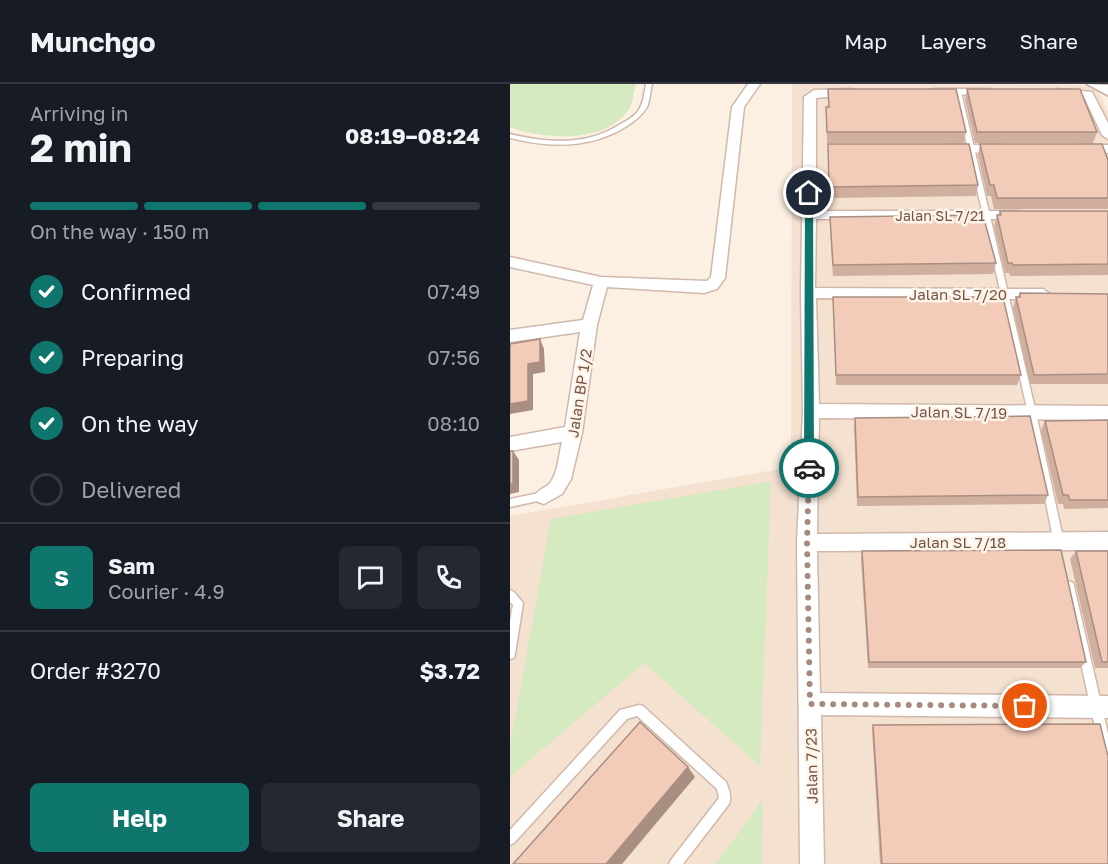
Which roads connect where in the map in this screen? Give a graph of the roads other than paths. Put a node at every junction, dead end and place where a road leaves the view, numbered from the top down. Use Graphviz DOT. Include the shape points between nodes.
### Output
graph roads {
  1 [pos="649,84"];
  2 [pos="754,84"];
  3 [pos="1091,89"];
  4 [pos="735,91"];
  5 [pos="1108,91"];
  6 [pos="867,92"];
  7 [pos="924,92"];
  8 [pos="958,92"];
  9 [pos="1003,92"];
  10 [pos="1048,92"];
  11 [pos="738,107"];
  12 [pos="1108,135"];
  13 [pos="510,136"];
  14 [pos="936,149"];
  15 [pos="1016,149"];
  16 [pos="1062,149"];
  17 [pos="1108,149"];
  18 [pos="970,150"];
  19 [pos="808,215"];
  20 [pos="1031,215"];
  21 [pos="987,216"];
  22 [pos="510,262"];
  23 [pos="601,282"];
  24 [pos="808,293"];
  25 [pos="1002,294"];
  26 [pos="1061,294"];
  27 [pos="589,325"];
  28 [pos="510,336"];
  29 [pos="810,411"];
  30 [pos="1032,413"];
  31 [pos="1108,413"];
  32 [pos="573,433"];
  33 [pos="510,444"];
  34 [pos="544,496"];
  35 [pos="510,503"];
  36 [pos="1108,541"];
  37 [pos="807,543"];
  38 [pos="1060,547"];
  39 [pos="1066,574"];
  40 [pos="510,595"];
  41 [pos="510,654"];
  42 [pos="810,704"];
  43 [pos="1102,707"];
  44 [pos="1108,759"];
  45 [pos="510,839"];
  46 [pos="675,864"];
  47 [pos="812,864"];
  1 -- 13 [label="lane" via="646,104 640,113 599,139 570,144"];
  2 -- 11 [label="street"];
  3 -- 5 [label="street"];
  3 -- 10 [label="street"];
  3 -- 12 [label="street"];
  4 -- 11 [label="street"];
  6 -- 19 [label="street, Jalan 7/23" via="814,93 810,97 816,149"];
  7 -- 8 [label="street"];
  8 -- 9 [label="street"];
  8 -- 18 [label="lane"];
  11 -- 23 [label="street" via="718,278 704,288"];
  14 -- 18 [label="street"];
  15 -- 18 [label="street"];
  16 -- 17 [label="street"];
  18 -- 21 [label="lane"];
  19 -- 21 [label="street, Jalan SL 7/21"];
  19 -- 24 [label="street, Jalan 7/23"];
  20 -- 21 [label="street, Jalan SL 7/21"];
  21 -- 25 [label="lane"];
  22 -- 23 [label="street"];
  23 -- 27 [label="street, Jalan BP 1/2"];
  24 -- 25 [label="street, Jalan SL 7/20"];
  24 -- 29 [label="street, Jalan 7/23"];
  25 -- 26 [label="street, Jalan SL 7/20"];
  25 -- 30 [label="lane"];
  27 -- 28 [label="street"];
  27 -- 32 [label="street, Jalan BP 1/2"];
  29 -- 30 [label="street, Jalan SL 7/19"];
  29 -- 37 [label="street, Jalan 7/23"];
  30 -- 31 [label="street, Jalan SL 7/19"];
  30 -- 38 [label="lane"];
  32 -- 33 [label="street"];
  32 -- 34 [label="street, Jalan BP 1/2" via="562,478 556,489"];
  34 -- 35 [label="lane"];
  36 -- 38 [label="street, Jalan SL 7/18"];
  37 -- 38 [label="street, Jalan SL 7/18"];
  37 -- 42 [label="street, Jalan 7/23"];
  39 -- 43 [label="lane"];
  40 -- 41 [label="lane" via="518,603"];
  42 -- 43 [label="street"];
  42 -- 47 [label="street, Jalan 7/23"];
  43 -- 44 [label="lane"];
  45 -- 46 [label="lane" via="624,714 639,710 722,786 725,800"];
}
